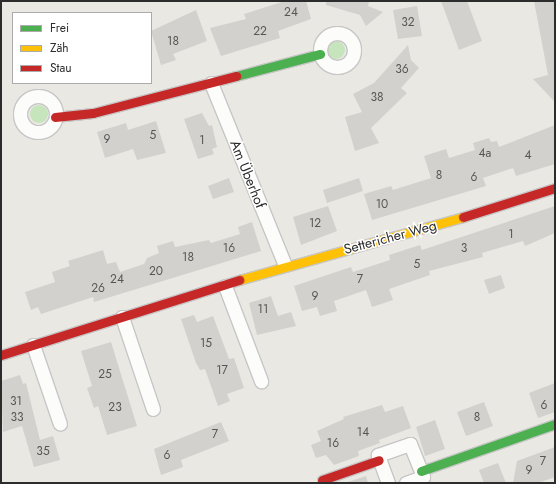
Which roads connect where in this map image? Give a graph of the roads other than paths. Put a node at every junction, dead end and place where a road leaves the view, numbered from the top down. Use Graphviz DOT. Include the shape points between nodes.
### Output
graph roads {
  1 [pos="320,54"];
  2 [pos="211,83"];
  3 [pos="55,117"];
  4 [pos="555,188"];
  5 [pos="285,265"];
  6 [pos="225,286"];
  7 [pos="122,317"];
  8 [pos="32,345"];
  9 [pos="1,355"];
  10 [pos="261,381"];
  11 [pos="153,409"];
  12 [pos="60,424"];
  13 [pos="555,424"];
  14 [pos="379,460"];
  15 [pos="421,471"];
  16 [pos="322,480"];
  17 [pos="388,483"];
  18 [pos="406,483"];
  1 -- 2 [label="street"];
  2 -- 3 [label="street" via="93,113"];
  2 -- 5 [label="street, Am Überhof"];
  4 -- 5 [label="street, Settericher Weg" via="447,222"];
  5 -- 6 [label="street, Settericher Weg"];
  6 -- 7 [label="street, Settericher Weg"];
  6 -- 10 [label="street"];
  7 -- 8 [label="street, Settericher Weg"];
  7 -- 11 [label="street"];
  8 -- 9 [label="street, Settericher Weg"];
  8 -- 12 [label="street"];
  13 -- 15 [label="street"];
  14 -- 15 [label="street" via="378,454 410,444"];
  14 -- 16 [label="street"];
  14 -- 17 [label="street"];
  15 -- 18 [label="street" via="423,478"];
}
